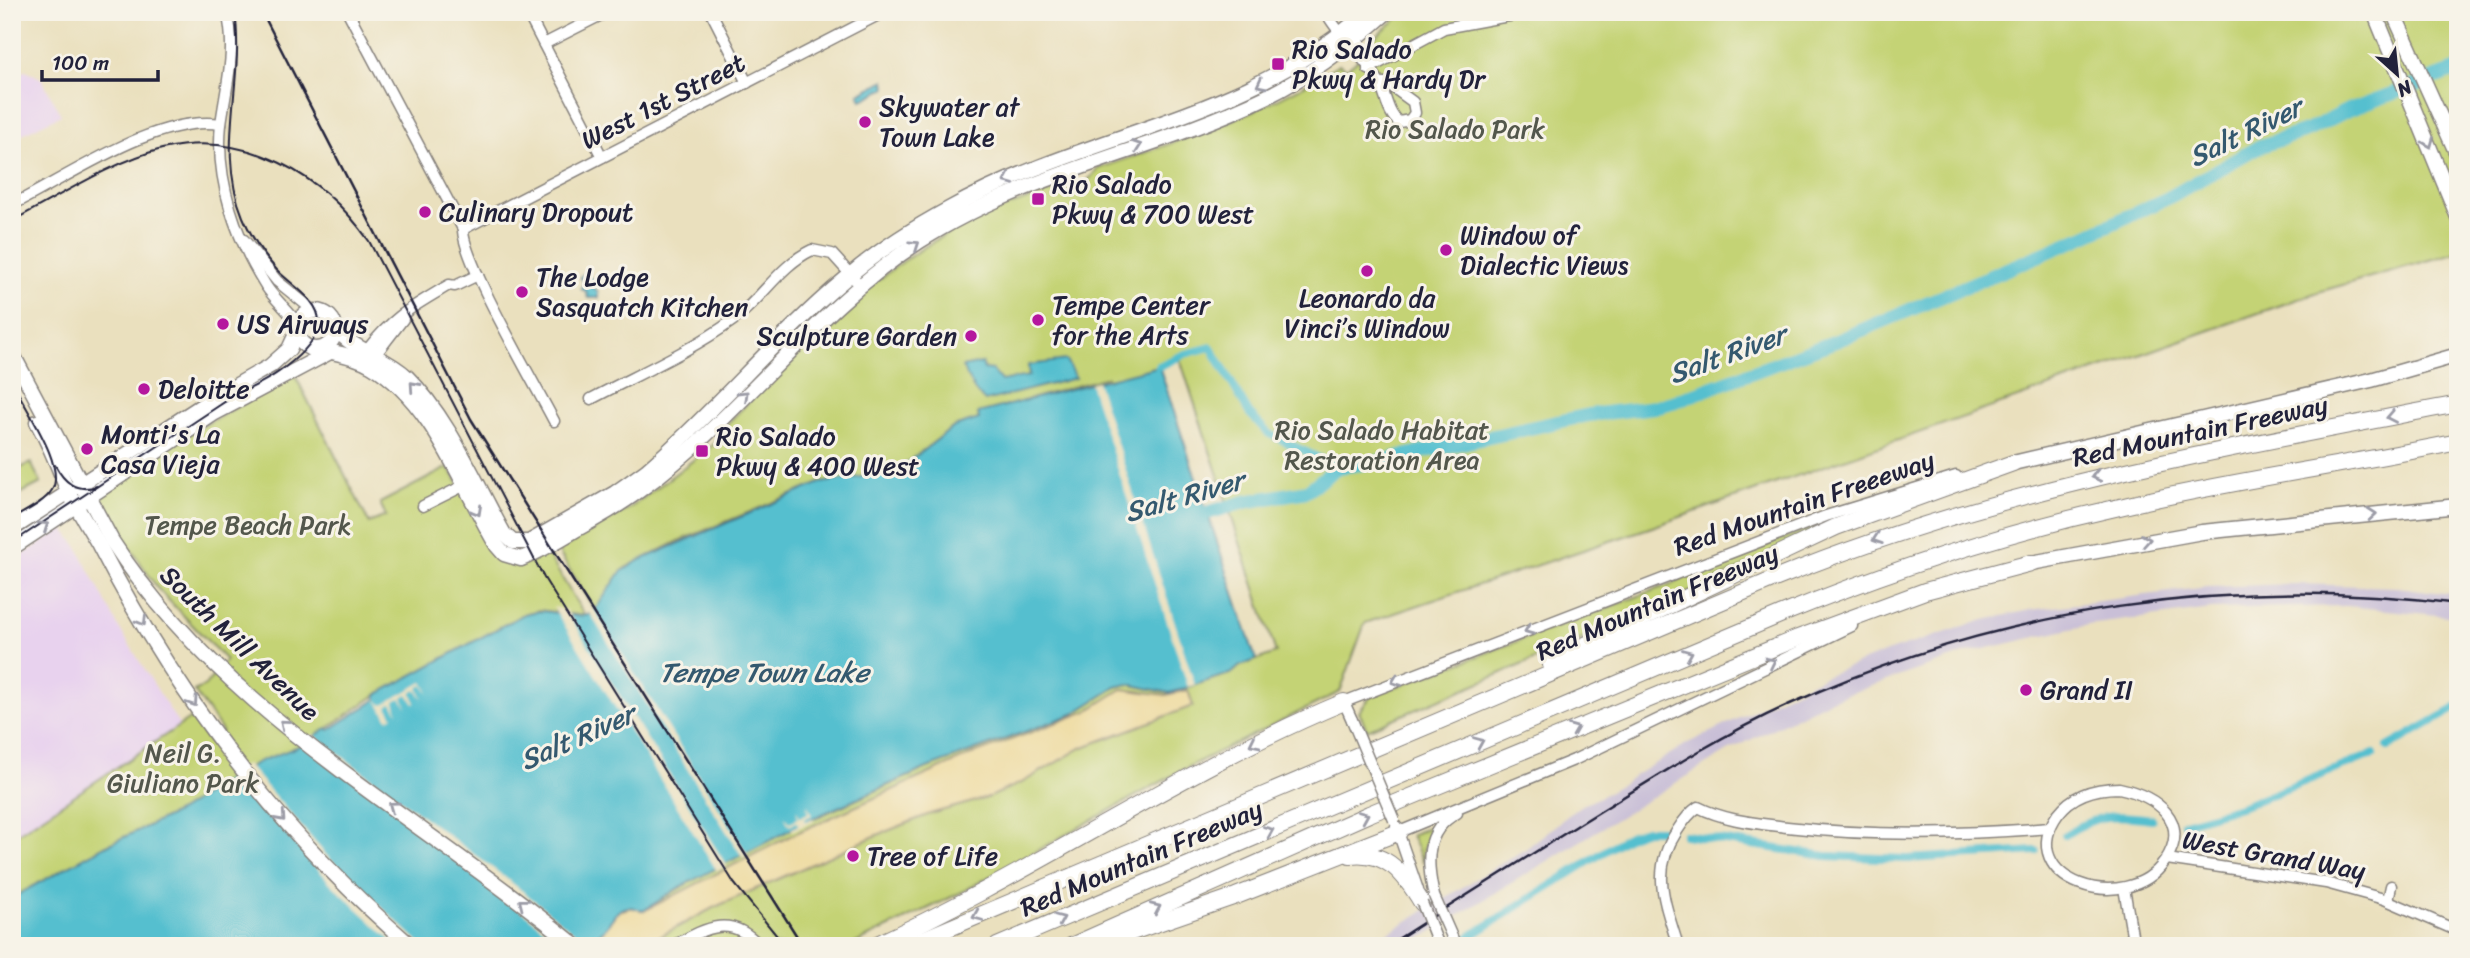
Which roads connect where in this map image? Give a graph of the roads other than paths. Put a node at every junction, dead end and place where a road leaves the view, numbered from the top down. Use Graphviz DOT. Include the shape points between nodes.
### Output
graph roads {
  1 [pos="227,12"];
  2 [pos="348,12"];
  3 [pos="527,12"];
  4 [pos="607,12"];
  5 [pos="711,12"];
  6 [pos="884,12"];
  7 [pos="1326,12"];
  8 [pos="1367,12"];
  9 [pos="1387,12"];
  10 [pos="1530,12"];
  11 [pos="2374,12"];
  12 [pos="2393,12"];
  13 [pos="1344,40"];
  14 [pos="544,44"];
  15 [pos="1368,69"];
  16 [pos="747,83"];
  17 [pos="1380,83"];
  18 [pos="1402,97"];
  19 [pos="1391,106"];
  20 [pos="221,124"];
  21 [pos="2458,156"];
  22 [pos="602,157"];
  23 [pos="12,205"];
  24 [pos="2458,217"];
  25 [pos="463,229"];
  26 [pos="244,240"];
  27 [pos="478,275"];
  28 [pos="855,280"];
  29 [pos="314,311"];
  30 [pos="297,329"];
  31 [pos="336,329"];
  32 [pos="322,350"];
  33 [pos="371,352"];
  34 [pos="12,353"];
  35 [pos="349,355"];
  36 [pos="2458,355"];
  37 [pos="12,373"];
  38 [pos="591,399"];
  39 [pos="2458,404"];
  40 [pos="195,410"];
  41 [pos="554,421"];
  42 [pos="2453,443"];
  43 [pos="162,448"];
  44 [pos="2013,463"];
  45 [pos="468,483"];
  46 [pos="79,494"];
  47 [pos="423,506"];
  48 [pos="2458,506"];
  49 [pos="12,529"];
  50 [pos="12,548"];
  51 [pos="2031,563"];
  52 [pos="1505,693"];
  53 [pos="1344,702"];
  54 [pos="1511,787"];
  55 [pos="1396,826"];
  56 [pos="2048,838"];
  57 [pos="2166,859"];
  58 [pos="1324,863"];
  59 [pos="2391,886"];
  60 [pos="2121,888"];
  61 [pos="1428,900"];
  62 [pos="2388,900"];
  63 [pos="2456,927"];
  64 [pos="411,946"];
  65 [pos="576,946"];
  66 [pos="673,946"];
  67 [pos="760,946"];
  68 [pos="873,946"];
  69 [pos="907,946"];
  70 [pos="997,946"];
  71 [pos="1071,946"];
  72 [pos="1091,946"];
  73 [pos="1439,946"];
  74 [pos="1456,946"];
  75 [pos="1678,946"];
  76 [pos="2127,946"];
  77 [pos="2134,946"];
  1 -- 20 [label="street" via="231,69"];
  2 -- 25 [label="street"];
  3 -- 14 [label="street"];
  4 -- 14 [label="street"];
  5 -- 16 [label="street"];
  6 -- 16 [label="street, West 1st Street"];
  7 -- 13 [label="street"];
  8 -- 13 [label="main road"];
  9 -- 13 [label="main road"];
  10 -- 15 [label="street" via="1444,28"];
  11 -- 24 [label="main road, one-way"];
  12 -- 21 [label="main road"];
  13 -- 15 [label="street"];
  13 -- 28 [label="main road" via="1286,87 1246,106 1036,181"];
  14 -- 22 [label="street"];
  15 -- 17 [label="street"];
  16 -- 22 [label="street, West 1st Street"];
  17 -- 18 [label="street" via="1387,83"];
  17 -- 19 [label="street"];
  18 -- 19 [label="street"];
  18 -- 19 [label="street" via="1415,106 1410,120 1396,120"];
  20 -- 23 [label="street" via="199,122 161,129"];
  20 -- 26 [label="street" via="223,178"];
  22 -- 25 [label="street, West 1st Street"];
  25 -- 27 [label="street"];
  26 -- 29 [label="street" via="277,281"];
  26 -- 30 [label="street" via="244,250"];
  27 -- 33 [label="street" via="404,310"];
  27 -- 41 [label="street"];
  28 -- 38 [label="street" via="832,254 808,251 743,313 712,335"];
  28 -- 45 [label="main road" via="656,477 606,513 534,553 518,559 501,552"];
  29 -- 30 [label="main road"];
  29 -- 31 [label="main road" via="327,314"];
  30 -- 32 [label="main road" via="306,346"];
  30 -- 40 [label="main road" via="289,349 277,361"];
  31 -- 32 [label="main road" via="332,342"];
  31 -- 33 [label="main road" via="348,342"];
  32 -- 35 [label="main road"];
  32 -- 43 [label="main road"];
  33 -- 35 [label="street" via="368,358"];
  45 -- 33 [label="main road, one-way" via="426,399 398,369"];
  34 -- 46 [label="main road, South Mill Avenue"];
  35 -- 45 [label="main road" via="380,371 409,398"];
  36 -- 44 [label="main road, Red Mountain Freeeway" via="2371,380"];
  37 -- 46 [label="main road, South Mill Avenue"];
  39 -- 52 [label="highway, Red Mountain Freeway, one-way" via="2127,469 1962,511 1803,567"];
  40 -- 43 [label="main road" via="194,418 167,436"];
  40 -- 46 [label="main road"];
  70 -- 42 [label="highway, Red Mountain Freeway, one-way" via="1806,604 1911,565 2127,505"];
  43 -- 46 [label="main road"];
  44 -- 52 [label="highway" via="1894,504 1774,554 1579,648"];
  44 -- 53 [label="street, Red Mountain Freeeway, one-way" via="1835,513"];
  45 -- 47 [label="street"];
  46 -- 49 [label="main road"];
  50 -- 46 [label="main road, one-way"];
  46 -- 64 [label="main road, South Mill Avenue, one-way" via="177,679 266,800"];
  65 -- 46 [label="main road, South Mill Avenue, one-way" via="308,744 220,666 130,569"];
  51 -- 48 [label="main road, one-way" via="2202,532"];
  54 -- 51 [label="street, one-way" via="1836,633"];
  71 -- 51 [label="highway, one-way" via="1369,814 1798,638 1925,591"];
  52 -- 69 [label="highway, Red Mountain Freeway, one-way"];
  53 -- 55 [label="street, bridge"];
  53 -- 68 [label="highway, one-way" via="1227,757 993,887"];
  54 -- 55 [label="street"];
  54 -- 61 [label="street" via="1451,816 1437,830 1427,860"];
  55 -- 58 [label="highway"];
  55 -- 61 [label="street"];
  56 -- 57 [label="street" via="2063,809 2077,798 2119,788 2160,803 2170,821 2173,845"];
  56 -- 60 [label="street" via="2054,865 2067,878 2090,888"];
  56 -- 75 [label="street" via="1841,833 1744,822 1698,807 1669,843 1660,871"];
  57 -- 60 [label="street" via="2149,877"];
  57 -- 62 [label="street, West Grand Way" via="2326,883"];
  58 -- 61 [label="highway" via="1352,855 1379,857"];
  58 -- 72 [label="highway"];
  59 -- 62 [label="street"];
  60 -- 76 [label="street"];
  60 -- 77 [label="street"];
  61 -- 73 [label="street, bridge"];
  61 -- 74 [label="street, bridge"];
  62 -- 63 [label="street, West Grand Way"];
  66 -- 67 [label="street" via="722,926 745,932"];
}
